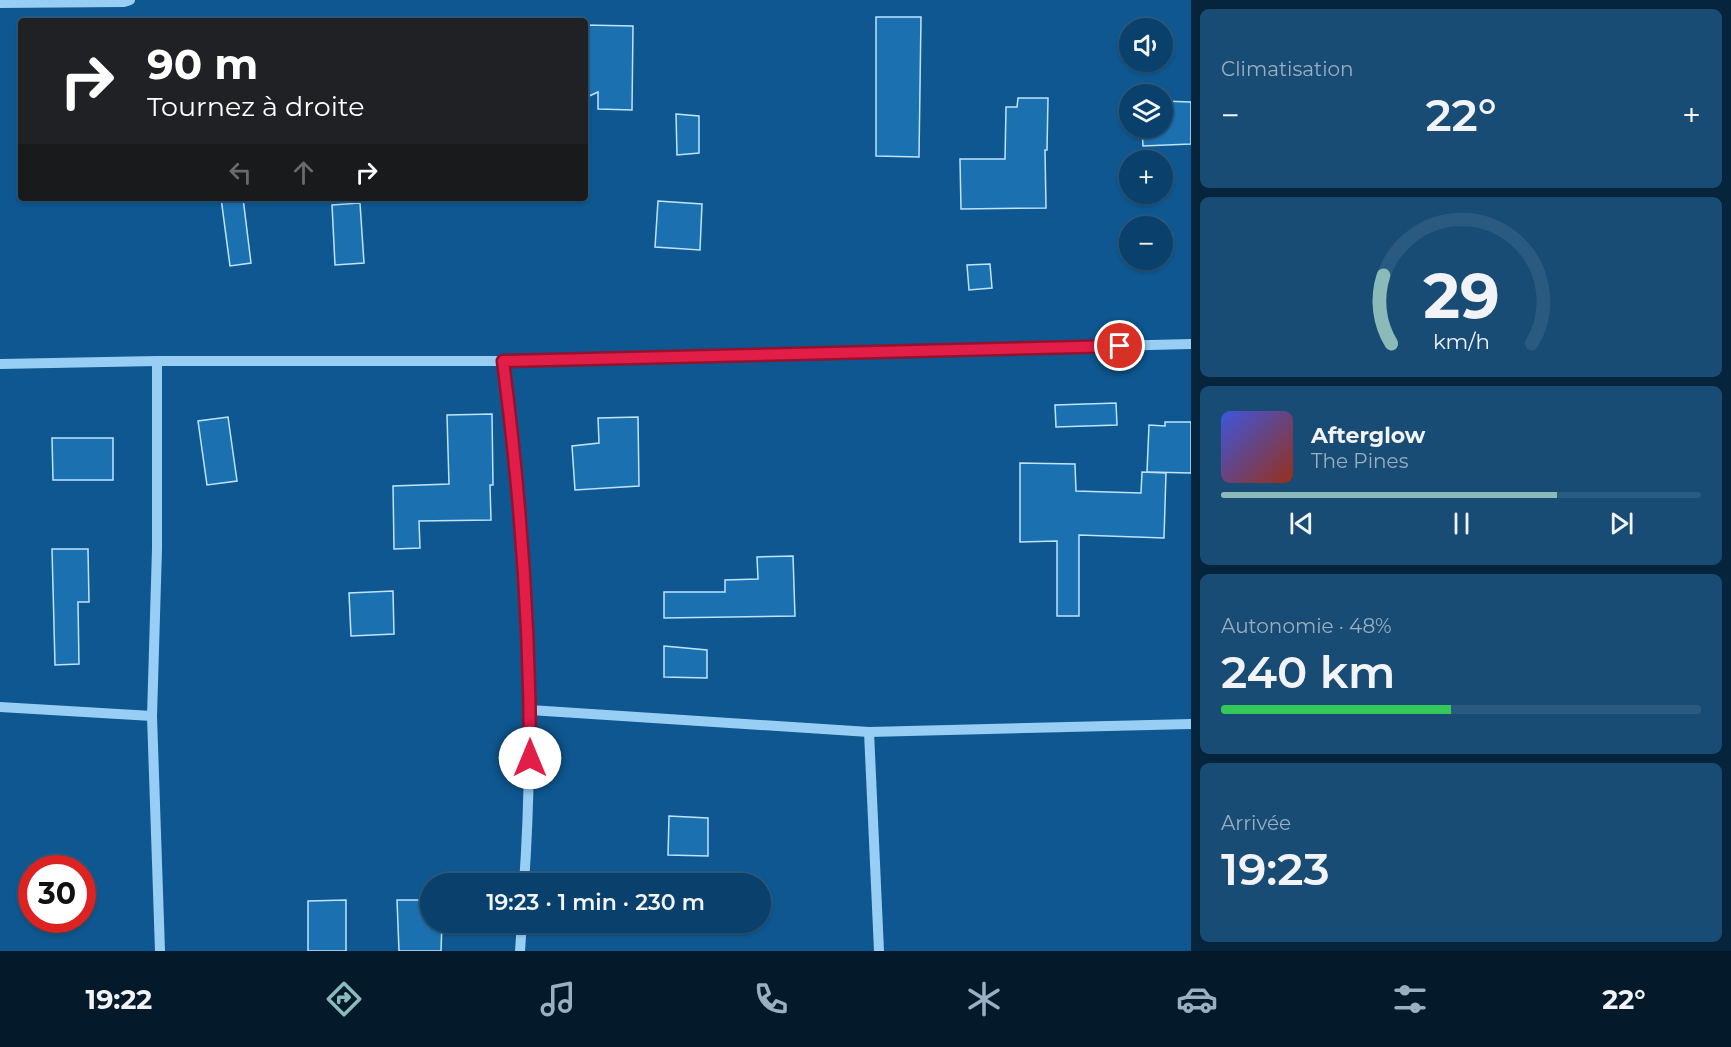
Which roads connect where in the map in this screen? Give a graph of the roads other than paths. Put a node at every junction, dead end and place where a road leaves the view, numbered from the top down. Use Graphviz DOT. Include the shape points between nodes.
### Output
graph roads {
  1 [pos="130,0"];
  2 [pos="0,3"];
  3 [pos="1191,344"];
  4 [pos="157,361"];
  5 [pos="503,361"];
  6 [pos="0,364"];
  7 [pos="0,707"];
  8 [pos="530,710"];
  9 [pos="152,716"];
  10 [pos="1191,724"];
  11 [pos="868,732"];
  12 [pos="525,873"];
  13 [pos="521,933"];
  14 [pos="160,951"];
  15 [pos="520,951"];
  16 [pos="879,951"];
  1 -- 2 [label="street"];
  3 -- 5 [label="street"];
  4 -- 5 [label="street"];
  4 -- 6 [label="street"];
  4 -- 9 [label="street"];
  5 -- 8 [label="street" via="515,448"];
  7 -- 9 [label="street"];
  8 -- 11 [label="street"];
  8 -- 12 [label="street" via="530,806"];
  9 -- 14 [label="street"];
  10 -- 11 [label="street"];
  11 -- 16 [label="street"];
  13 -- 15 [label="street"];
}
